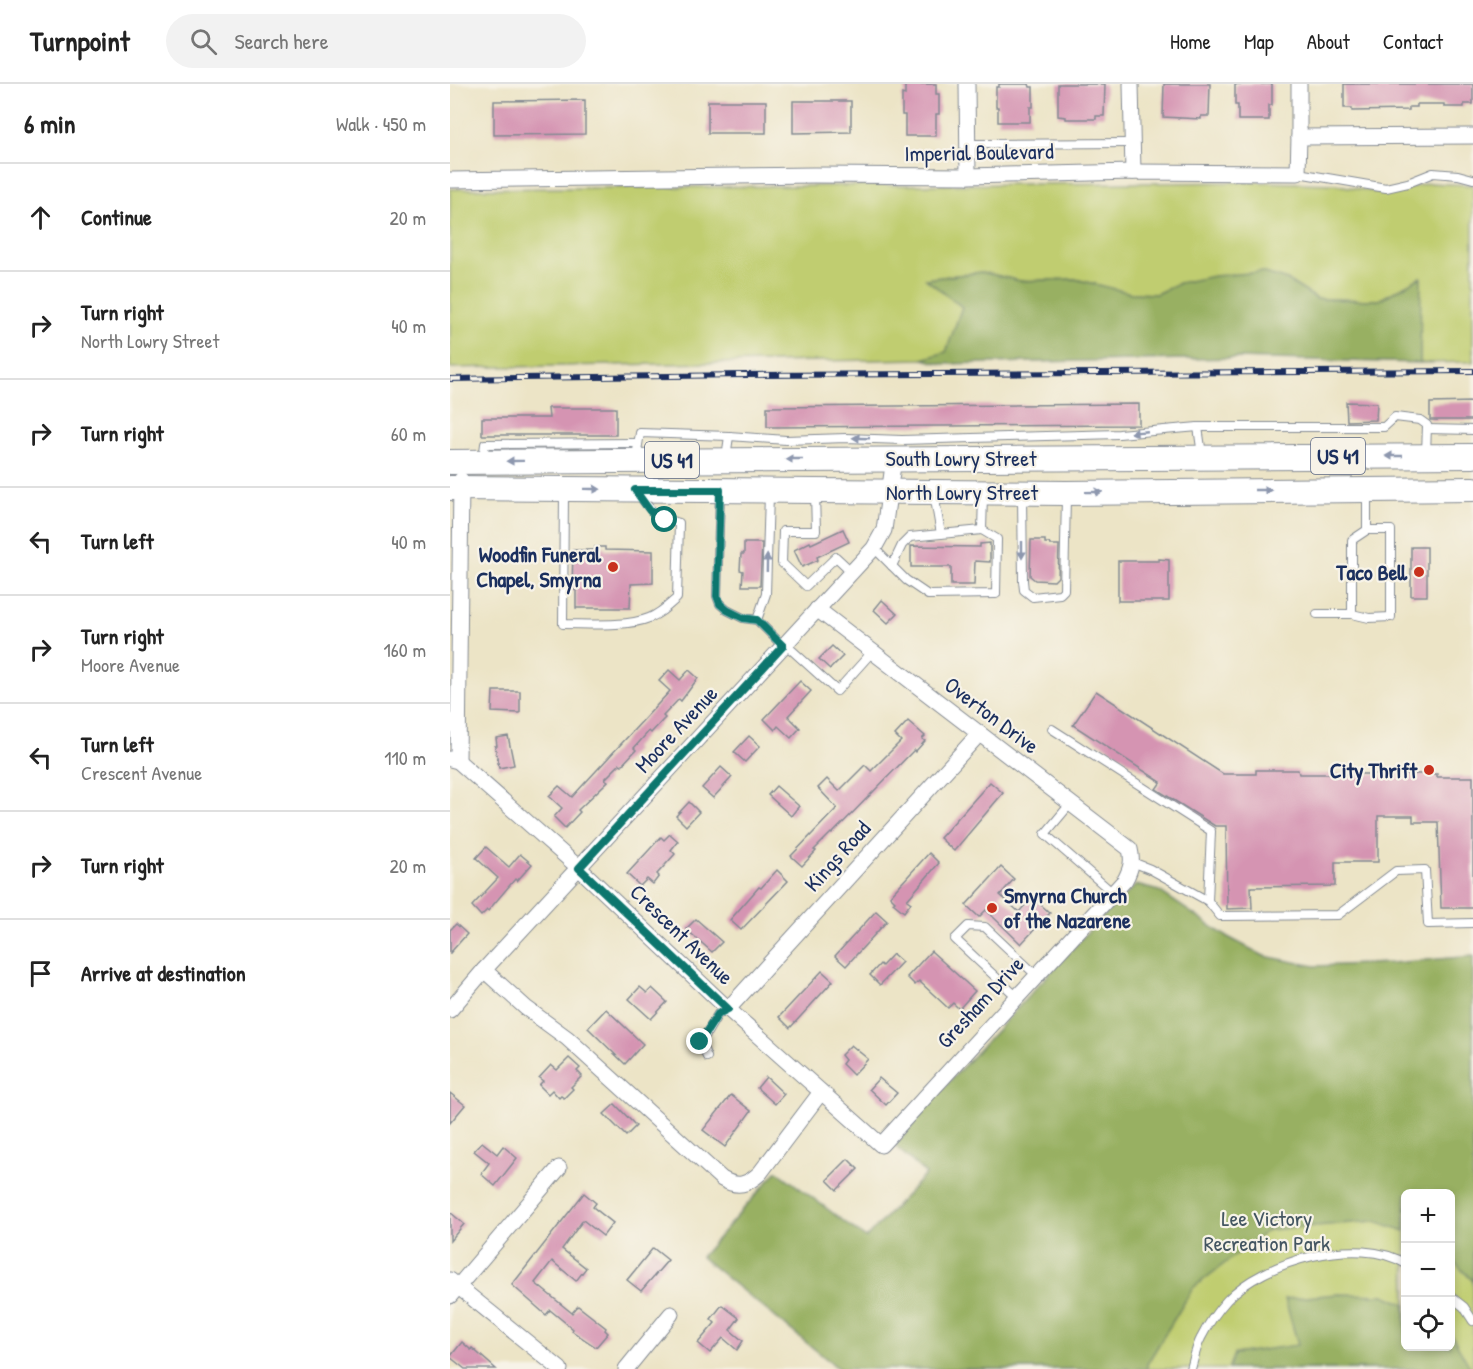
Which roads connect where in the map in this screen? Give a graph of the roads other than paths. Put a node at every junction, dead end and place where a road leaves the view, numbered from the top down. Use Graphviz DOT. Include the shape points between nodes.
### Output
graph roads {
  1 [pos="967,84"];
  2 [pos="1131,84"];
  3 [pos="1299,84"];
  4 [pos="1473,136"];
  5 [pos="1299,137"];
  6 [pos="1132,143"];
  7 [pos="968,144"];
  8 [pos="1133,172"];
  9 [pos="1298,174"];
  10 [pos="968,176"];
  11 [pos="1473,179"];
  12 [pos="450,180"];
  13 [pos="1198,427"];
  14 [pos="1427,429"];
  15 [pos="1473,430"];
  16 [pos="729,436"];
  17 [pos="637,452"];
  18 [pos="1426,456"];
  19 [pos="1473,456"];
  20 [pos="1203,457"];
  21 [pos="894,458"];
  22 [pos="726,460"];
  23 [pos="465,462"];
  24 [pos="455,488"];
  25 [pos="564,489"];
  26 [pos="1473,489"];
  27 [pos="635,490"];
  28 [pos="720,490"];
  29 [pos="1367,490"];
  30 [pos="769,491"];
  31 [pos="815,491"];
  32 [pos="1205,491"];
  33 [pos="889,492"];
  34 [pos="934,492"];
  35 [pos="983,492"];
  36 [pos="1022,492"];
  37 [pos="1066,493"];
  38 [pos="982,530"];
  39 [pos="1367,530"];
  40 [pos="941,534"];
  41 [pos="874,548"];
  42 [pos="892,566"];
  43 [pos="851,572"];
  44 [pos="817,609"];
  45 [pos="1317,614"];
  46 [pos="1352,614"];
  47 [pos="757,620"];
  48 [pos="784,645"];
  49 [pos="873,651"];
  50 [pos="1052,729"];
  51 [pos="979,734"];
  52 [pos="454,760"];
  53 [pos="1071,802"];
  54 [pos="1132,862"];
  55 [pos="579,868"];
  56 [pos="1113,893"];
  57 [pos="1208,901"];
  58 [pos="1473,923"];
  59 [pos="484,970"];
  60 [pos="1036,975"];
  61 [pos="1016,996"];
  62 [pos="728,1009"];
  63 [pos="450,1010"];
  64 [pos="707,1057"];
  65 [pos="821,1092"];
  66 [pos="881,1145"];
  67 [pos="559,1168"];
  68 [pos="1401,1261"];
  69 [pos="453,1288"];
  70 [pos="1451,1297"];
  71 [pos="671,1314"];
  72 [pos="1473,1321"];
  73 [pos="560,1369"];
  74 [pos="626,1369"];
  75 [pos="1191,1369"];
  1 -- 7 [label="street"];
  2 -- 6 [label="street"];
  3 -- 5 [label="street"];
  4 -- 5 [label="street"];
  5 -- 9 [label="street"];
  6 -- 7 [label="lane"];
  6 -- 8 [label="street"];
  7 -- 10 [label="street"];
  8 -- 9 [label="street, Imperial Boulevard"];
  8 -- 10 [label="street, Imperial Boulevard"];
  9 -- 11 [label="lane" via="1386,188 1433,173"];
  10 -- 12 [label="street, Imperial Boulevard"];
  13 -- 14 [label="lane" via="1384,427 1395,417 1420,420"];
  13 -- 16 [label="lane, one-way" via="1119,434 902,440"];
  13 -- 20 [label="lane"];
  14 -- 15 [label="lane"];
  14 -- 18 [label="lane"];
  16 -- 17 [label="lane" via="640,434"];
  16 -- 22 [label="lane"];
  17 -- 22 [label="main road, South Lowry Street / US 41"];
  17 -- 23 [label="main road, South Lowry Street / US 41" via="551,452"];
  17 -- 27 [label="main road"];
  18 -- 19 [label="main road, South Lowry Street / US 41"];
  18 -- 20 [label="main road, South Lowry Street / US 41, one-way"];
  20 -- 21 [label="main road, South Lowry Street / US 41"];
  20 -- 32 [label="main road"];
  21 -- 22 [label="main road, South Lowry Street / US 41, one-way"];
  21 -- 33 [label="street, Moore Avenue"];
  23 -- 24 [label="street"];
  24 -- 25 [label="main road, North Lowry Street / US 41"];
  24 -- 52 [label="street"];
  25 -- 27 [label="main road, North Lowry Street / US 41, one-way"];
  25 -- 27 [label="lane" via="563,624 648,619 677,598 679,523 650,511"];
  26 -- 29 [label="main road, North Lowry Street / US 41"];
  27 -- 28 [label="main road, North Lowry Street / US 41"];
  28 -- 30 [label="main road, North Lowry Street / US 41"];
  28 -- 47 [label="lane" via="717,596 720,604 743,618"];
  32 -- 29 [label="main road, North Lowry Street / US 41, one-way"];
  29 -- 39 [label="lane"];
  30 -- 31 [label="main road, North Lowry Street / US 41"];
  47 -- 30 [label="lane, one-way" via="766,594"];
  31 -- 33 [label="main road, North Lowry Street / US 41"];
  31 -- 43 [label="lane" via="816,531 783,531 782,563 806,586 836,557"];
  37 -- 32 [label="main road, North Lowry Street / US 41, one-way"];
  33 -- 34 [label="main road, North Lowry Street / US 41"];
  33 -- 41 [label="street, Moore Avenue" via="884,530"];
  34 -- 35 [label="main road, North Lowry Street / US 41"];
  34 -- 40 [label="lane"];
  35 -- 36 [label="main road, North Lowry Street / US 41"];
  35 -- 38 [label="lane"];
  36 -- 37 [label="main road, North Lowry Street / US 41"];
  36 -- 37 [label="lane, one-way" via="1023,581 1024,590 1033,597 1060,594 1064,590"];
  38 -- 40 [label="lane"];
  38 -- 42 [label="lane" via="997,539 996,594 928,595"];
  39 -- 46 [label="lane" via="1352,540"];
  39 -- 46 [label="lane" via="1391,530 1391,617"];
  40 -- 42 [label="lane" via="910,537"];
  41 -- 42 [label="lane"];
  41 -- 43 [label="street, Moore Avenue"];
  43 -- 44 [label="street, Moore Avenue"];
  44 -- 48 [label="street, Moore Avenue"];
  44 -- 49 [label="street, Overton Drive"];
  45 -- 46 [label="lane"];
  47 -- 48 [label="lane"];
  48 -- 49 [label="lane" via="837,691"];
  48 -- 55 [label="street, Moore Avenue"];
  49 -- 51 [label="street, Overton Drive"];
  50 -- 57 [label="lane" via="1211,831"];
  51 -- 53 [label="street, Overton Drive"];
  51 -- 62 [label="street, Kings Road"];
  52 -- 55 [label="street, Crescent Avenue"];
  53 -- 54 [label="street, Overton Drive" via="1130,849"];
  53 -- 56 [label="lane" via="1045,834"];
  54 -- 56 [label="street, Gresham Drive"];
  54 -- 57 [label="lane"];
  55 -- 59 [label="street, Moore Avenue"];
  55 -- 62 [label="street, Crescent Avenue"];
  56 -- 60 [label="street, Gresham Drive"];
  57 -- 58 [label="lane" via="1220,916 1338,915 1396,871 1425,870 1428,924"];
  59 -- 63 [label="street, Moore Avenue"];
  59 -- 65 [label="street" via="730,1183 740,1186 760,1173"];
  60 -- 61 [label="street, Gresham Drive"];
  60 -- 61 [label="lane" via="986,927 968,926 955,939"];
  61 -- 66 [label="street, Gresham Drive"];
  62 -- 64 [label="lane" via="718,1014 700,1042"];
  62 -- 65 [label="street, Crescent Avenue"];
  65 -- 66 [label="street, Crescent Avenue"];
  67 -- 69 [label="street"];
  68 -- 75 [label="lane" via="1356,1250 1299,1259 1263,1274 1228,1300 1201,1338"];
  69 -- 73 [label="street"];
  70 -- 72 [label="lane"];
  71 -- 74 [label="street"];
}
